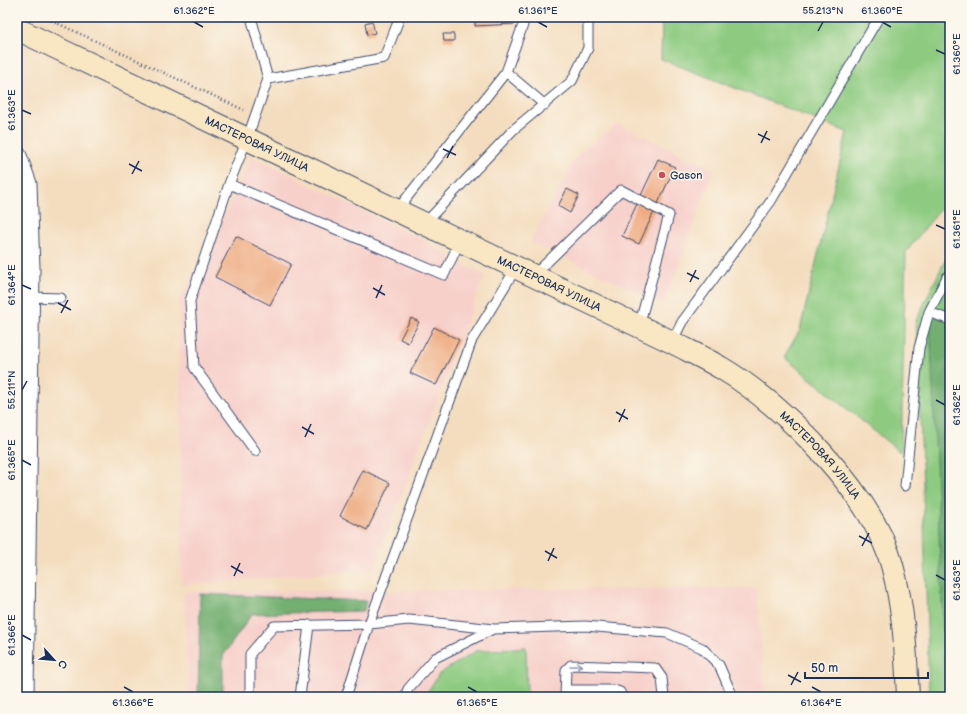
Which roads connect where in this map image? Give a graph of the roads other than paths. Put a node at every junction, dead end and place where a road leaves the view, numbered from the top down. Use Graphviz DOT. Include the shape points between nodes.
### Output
graph roads {
  1 [pos="251,17"];
  2 [pos="398,17"];
  3 [pos="524,17"];
  4 [pos="588,17"];
  5 [pos="879,17"];
  6 [pos="17,29"];
  7 [pos="506,72"];
  8 [pos="268,78"];
  9 [pos="544,104"];
  10 [pos="247,139"];
  11 [pos="17,156"];
  12 [pos="229,184"];
  13 [pos="397,210"];
  14 [pos="425,224"];
  15 [pos="460,241"];
  16 [pos="24,269"];
  17 [pos="525,272"];
  18 [pos="950,276"];
  19 [pos="61,298"];
  20 [pos="24,300"];
  21 [pos="930,312"];
  22 [pos="950,320"];
  23 [pos="639,326"];
  24 [pos="672,342"];
  25 [pos="255,451"];
  26 [pos="905,486"];
  27 [pos="369,624"];
  28 [pos="309,625"];
  29 [pos="494,629"];
  30 [pos="566,693"];
  31 [pos="24,697"];
  32 [pos="250,697"];
  33 [pos="300,697"];
  34 [pos="346,697"];
  35 [pos="405,697"];
  36 [pos="622,697"];
  37 [pos="664,697"];
  38 [pos="733,697"];
  39 [pos="908,697"];
  1 -- 8 [label="lane"];
  2 -- 8 [label="lane" via="384,58"];
  3 -- 7 [label="lane"];
  4 -- 9 [label="lane" via="588,48 572,81"];
  5 -- 24 [label="lane" via="771,201 682,322"];
  6 -- 10 [label="main road, МАСТЕРОВАЯ УЛИЦА"];
  7 -- 9 [label="lane"];
  7 -- 13 [label="lane"];
  8 -- 10 [label="lane"];
  9 -- 14 [label="lane" via="513,130"];
  10 -- 12 [label="lane"];
  10 -- 13 [label="main road, МАСТЕРОВАЯ УЛИЦА"];
  11 -- 16 [label="street" via="27,184"];
  12 -- 15 [label="lane" via="444,275"];
  12 -- 25 [label="lane" via="190,301 194,367"];
  13 -- 14 [label="main road, МАСТЕРОВАЯ УЛИЦА"];
  14 -- 15 [label="main road, МАСТЕРОВАЯ УЛИЦА"];
  15 -- 17 [label="main road, МАСТЕРОВАЯ УЛИЦА"];
  16 -- 20 [label="street"];
  17 -- 23 [label="main road, МАСТЕРОВАЯ УЛИЦА"];
  17 -- 23 [label="lane" via="621,190 669,215"];
  17 -- 27 [label="lane" via="472,340"];
  18 -- 21 [label="lane" via="947,277"];
  19 -- 20 [label="lane"];
  20 -- 31 [label="street"];
  21 -- 22 [label="lane"];
  21 -- 26 [label="lane" via="919,348"];
  23 -- 24 [label="main road, МАСТЕРОВАЯ УЛИЦА"];
  24 -- 39 [label="main road, МАСТЕРОВАЯ УЛИЦА" via="724,370 765,399 819,448 853,491 882,536 892,564 900,598"];
  27 -- 28 [label="lane"];
  27 -- 29 [label="lane" via="409,620"];
  27 -- 34 [label="lane"];
  28 -- 32 [label="lane" via="274,626 250,654"];
  28 -- 33 [label="lane"];
  29 -- 35 [label="lane" via="435,658 408,689"];
  29 -- 38 [label="lane" via="585,626 667,633 702,648 719,665"];
  30 -- 36 [label="lane" via="614,690 620,692"];
  30 -- 37 [label="lane, one-way" via="566,670 571,665 655,668 662,678"];
}
